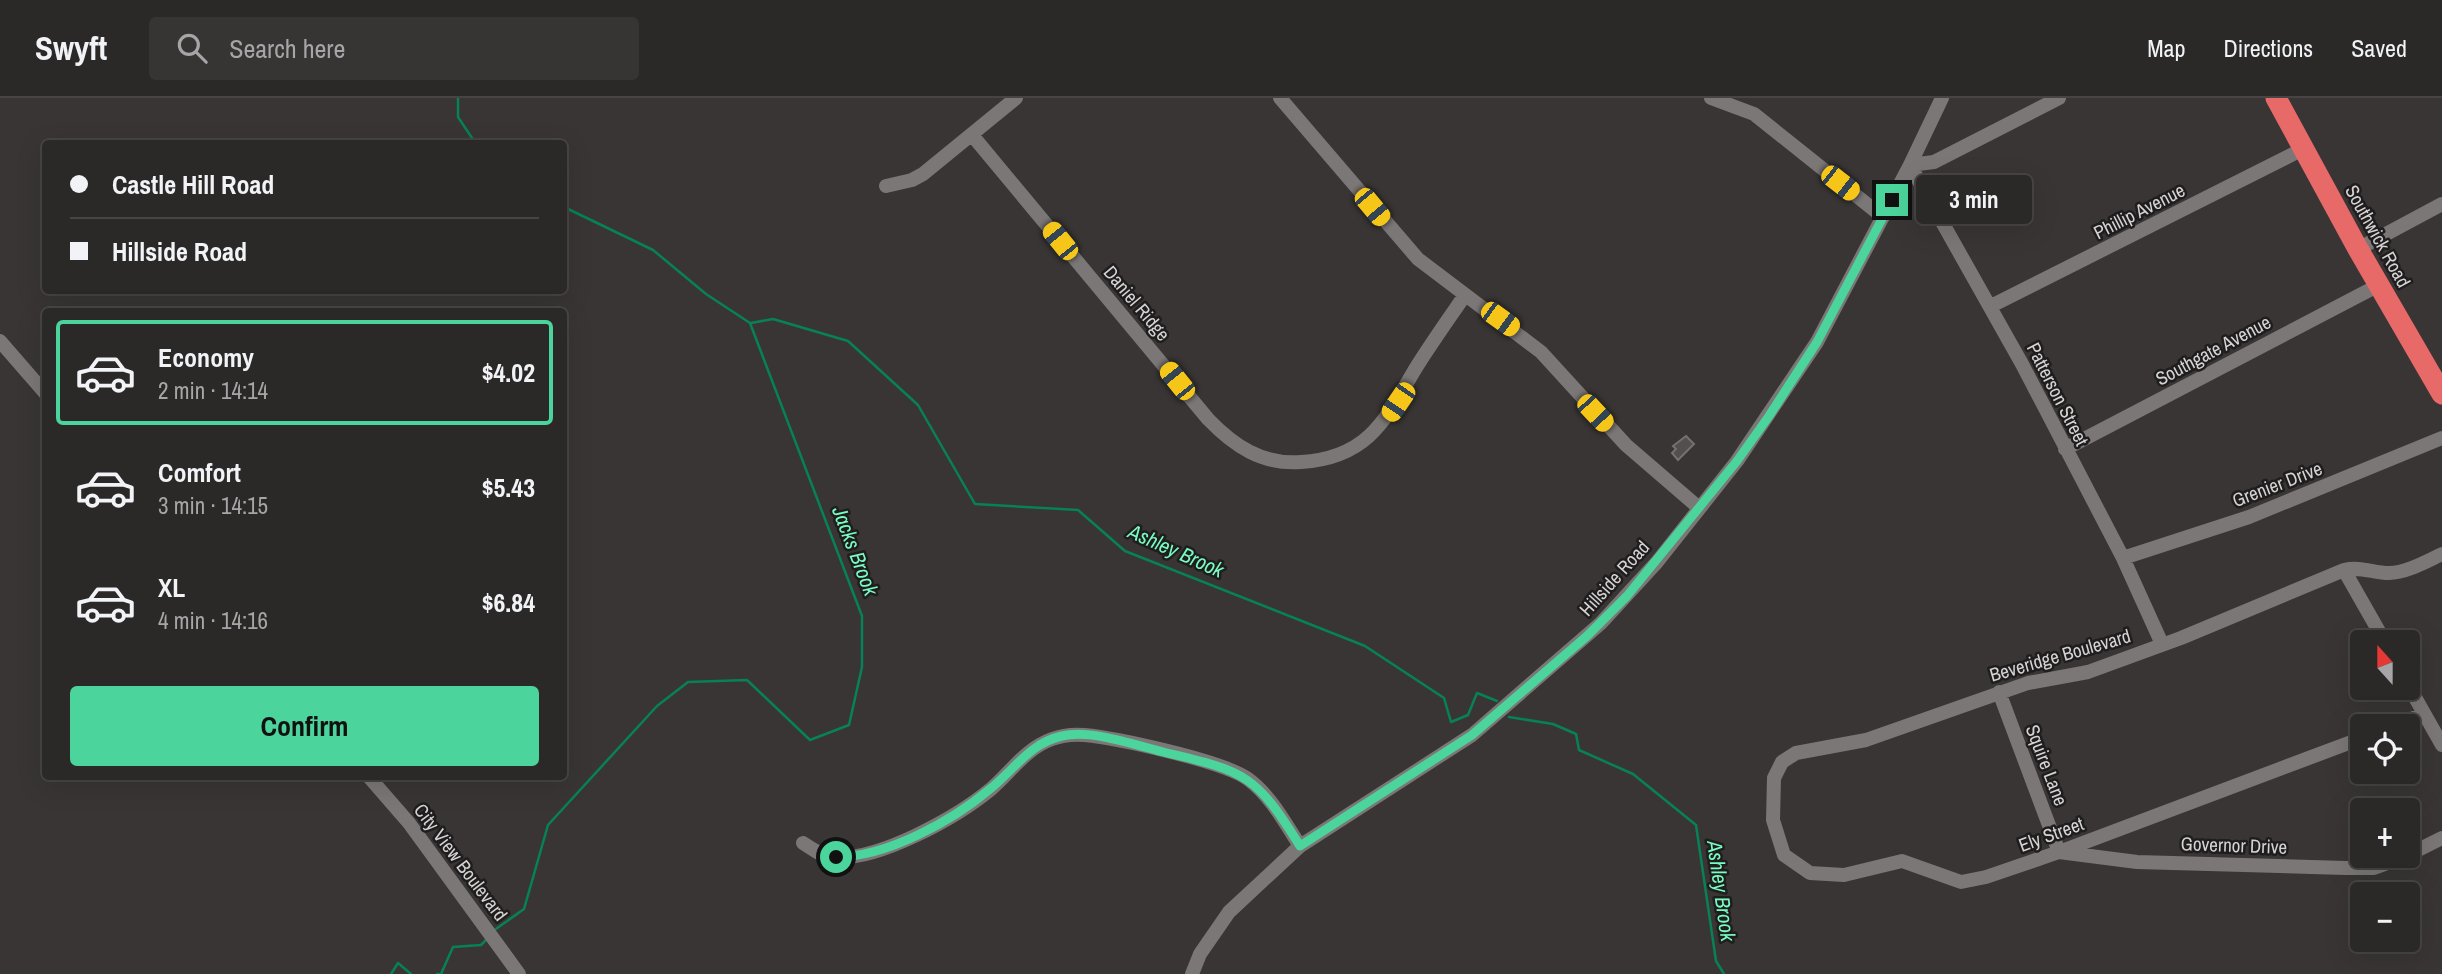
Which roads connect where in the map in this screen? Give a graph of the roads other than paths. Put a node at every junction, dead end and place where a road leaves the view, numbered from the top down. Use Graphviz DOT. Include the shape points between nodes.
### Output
graph roads {
  1 [pos="1016,98"];
  2 [pos="1280,98"];
  3 [pos="1711,98"];
  4 [pos="1942,98"];
  5 [pos="2059,98"];
  6 [pos="2276,98"];
  7 [pos="972,135"];
  8 [pos="2303,149"];
  9 [pos="1910,165"];
  10 [pos="886,187"];
  11 [pos="2442,204"];
  12 [pos="1883,217"];
  13 [pos="2358,249"];
  14 [pos="2379,285"];
  15 [pos="1465,295"];
  16 [pos="1992,306"];
  17 [pos="0,341"];
  18 [pos="42,389"];
  19 [pos="2442,394"];
  20 [pos="2442,438"];
  21 [pos="2064,449"];
  22 [pos="1698,507"];
  23 [pos="2442,554"];
  24 [pos="2123,558"];
  25 [pos="2344,570"];
  26 [pos="2378,630"];
  27 [pos="2162,645"];
  28 [pos="1999,692"];
  29 [pos="2416,700"];
  30 [pos="2424,714"];
  31 [pos="2420,716"];
  32 [pos="2350,743"];
  33 [pos="2442,745"];
  34 [pos="372,780"];
  35 [pos="1773,820"];
  36 [pos="2442,838"];
  37 [pos="803,843"];
  38 [pos="1300,846"];
  39 [pos="2420,849"];
  40 [pos="2059,852"];
  41 [pos="2350,868"];
  42 [pos="519,974"];
  43 [pos="1192,974"];
  1 -- 7 [label="street"];
  2 -- 15 [label="street" via="1400,240"];
  3 -- 12 [label="street" via="1754,114"];
  4 -- 9 [label="street, Hillside Road"];
  5 -- 9 [label="street" via="1934,162"];
  6 -- 8 [label="highway, Southwick Road"];
  7 -- 10 [label="street" via="918,178"];
  7 -- 15 [label="street, Daniel Ridge" via="1208,419 1236,446 1262,457 1288,463 1323,460 1355,448 1372,435"];
  8 -- 13 [label="highway, Southwick Road"];
  8 -- 16 [label="street, Phillip Avenue"];
  9 -- 12 [label="street, Hillside Road"];
  9 -- 16 [label="street, Patterson Street"];
  11 -- 13 [label="street"];
  12 -- 22 [label="street, Hillside Road" via="1817,342 1737,461"];
  13 -- 14 [label="highway, Southwick Road"];
  14 -- 19 [label="highway, Southwick Road"];
  14 -- 21 [label="street, Southgate Avenue"];
  15 -- 22 [label="street" via="1541,352 1618,437"];
  16 -- 21 [label="street, Patterson Street"];
  17 -- 18 [label="street"];
  20 -- 24 [label="street, Grenier Drive" via="2260,512"];
  21 -- 24 [label="street, Patterson Street"];
  22 -- 38 [label="street, Hillside Road" via="1657,562 1601,623 1487,723"];
  23 -- 25 [label="street, Beveridge Boulevard" via="2399,572"];
  24 -- 27 [label="street, Patterson Street"];
  25 -- 26 [label="street"];
  25 -- 27 [label="street, Beveridge Boulevard"];
  27 -- 28 [label="street, Beveridge Boulevard" via="2088,672"];
  28 -- 35 [label="street, Beveridge Boulevard" via="1886,734 1791,756 1774,778"];
  28 -- 40 [label="street, Squire Lane"];
  29 -- 30 [label="street"];
  30 -- 31 [label="street"];
  30 -- 33 [label="street"];
  32 -- 40 [label="street, Ely Street"];
  34 -- 42 [label="street, City View Boulevard" via="409,823"];
  35 -- 40 [label="street, Ely Street" via="1784,855 1810,873 1844,875 1902,861 1961,882"];
  36 -- 39 [label="street, Governor Drive"];
  37 -- 38 [label="street" via="829,856 845,857 907,839 971,803 1037,746 1078,734 1231,770 1262,790"];
  38 -- 43 [label="street, Hillside Road" via="1229,912"];
  40 -- 41 [label="street, Governor Drive" via="2137,862"];
}
